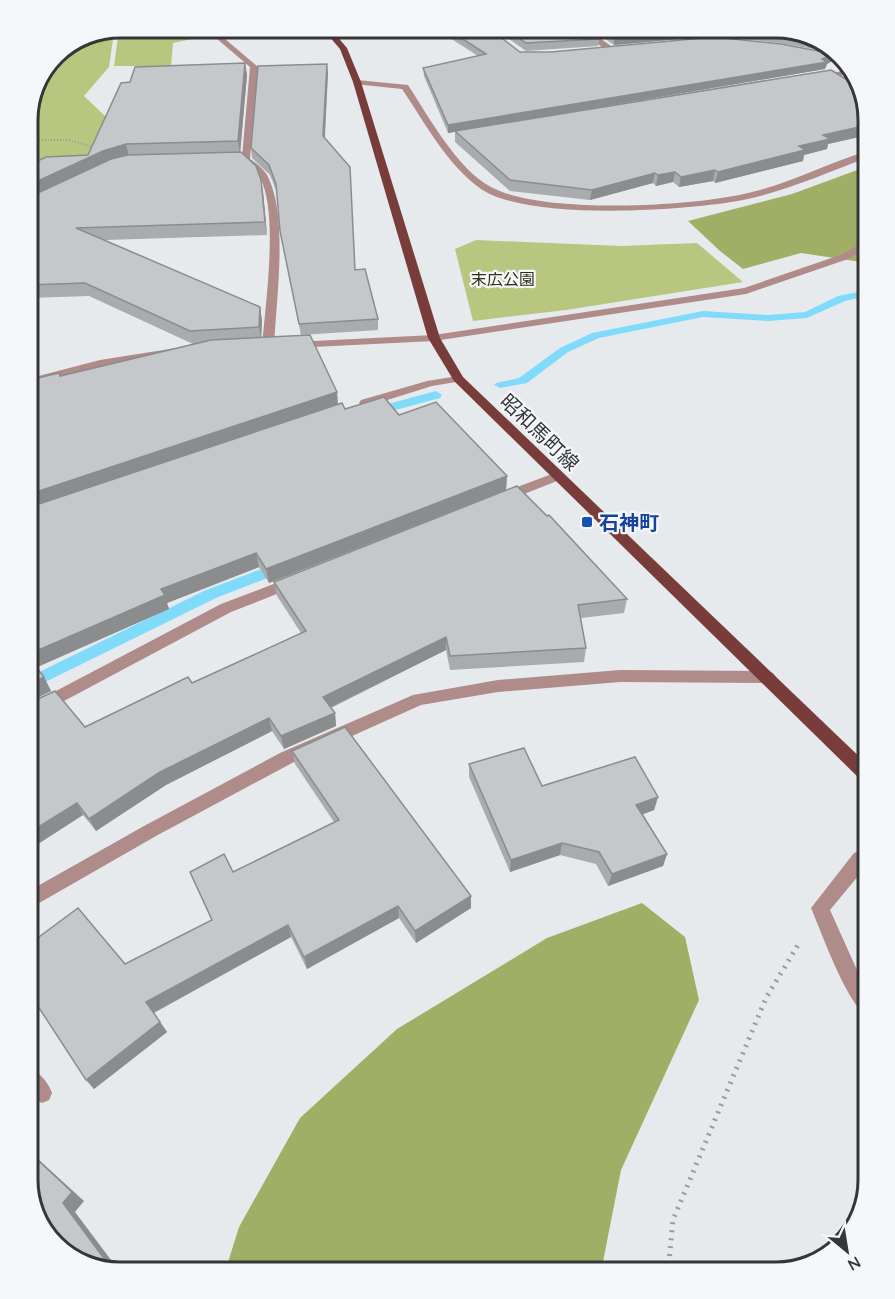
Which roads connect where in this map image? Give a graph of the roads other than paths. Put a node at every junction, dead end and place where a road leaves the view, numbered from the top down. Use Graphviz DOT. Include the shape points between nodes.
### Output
graph roads {
  1 [pos="219,37"];
  2 [pos="334,37"];
  3 [pos="596,38"];
  4 [pos="622,47"];
  5 [pos="611,48"];
  6 [pos="601,50"];
  7 [pos="801,50"];
  8 [pos="827,56"];
  9 [pos="843,73"];
  10 [pos="806,79"];
  11 [pos="357,82"];
  12 [pos="454,138"];
  13 [pos="442,139"];
  14 [pos="858,157"];
  15 [pos="234,159"];
  16 [pos="246,159"];
  17 [pos="858,249"];
  18 [pos="434,338"];
  19 [pos="188,350"];
  20 [pos="38,380"];
  21 [pos="458,380"];
  22 [pos="354,406"];
  23 [pos="557,476"];
  24 [pos="491,502"];
  25 [pos="308,576"];
  26 [pos="768,677"];
  27 [pos="37,708"];
  28 [pos="858,766"];
  29 [pos="858,862"];
  30 [pos="37,896"];
  31 [pos="858,989"];
  32 [pos="37,1087"];
  33 [pos="42,1093"];
  1 -- 16 [label="street" via="254,68"];
  2 -- 11 [label="main road, 昭和馬町線" via="343,48"];
  3 -- 5 [label="street"];
  4 -- 5 [label="street"];
  5 -- 6 [label="street"];
  7 -- 8 [label="street"];
  9 -- 10 [label="street"];
  11 -- 13 [label="street" via="405,87"];
  11 -- 18 [label="main road, 昭和馬町線"];
  12 -- 13 [label="street"];
  13 -- 14 [label="street" via="468,174 489,190 527,202 576,207 701,203 742,197"];
  15 -- 16 [label="street"];
  16 -- 18 [label="street" via="264,178 272,211 273,249 262,347"];
  17 -- 18 [label="street" via="746,291"];
  18 -- 21 [label="main road, 昭和馬町線"];
  19 -- 20 [label="street" via="100,363"];
  21 -- 22 [label="street" via="431,383"];
  21 -- 23 [label="main road, 昭和馬町線"];
  23 -- 24 [label="street"];
  23 -- 26 [label="main road, 昭和馬町線"];
  25 -- 27 [label="street" via="226,608"];
  26 -- 28 [label="main road, 昭和馬町線"];
  26 -- 30 [label="street" via="620,676 498,686 419,699 286,758"];
  29 -- 31 [label="street" via="820,909"];
  32 -- 33 [label="street"];
}
